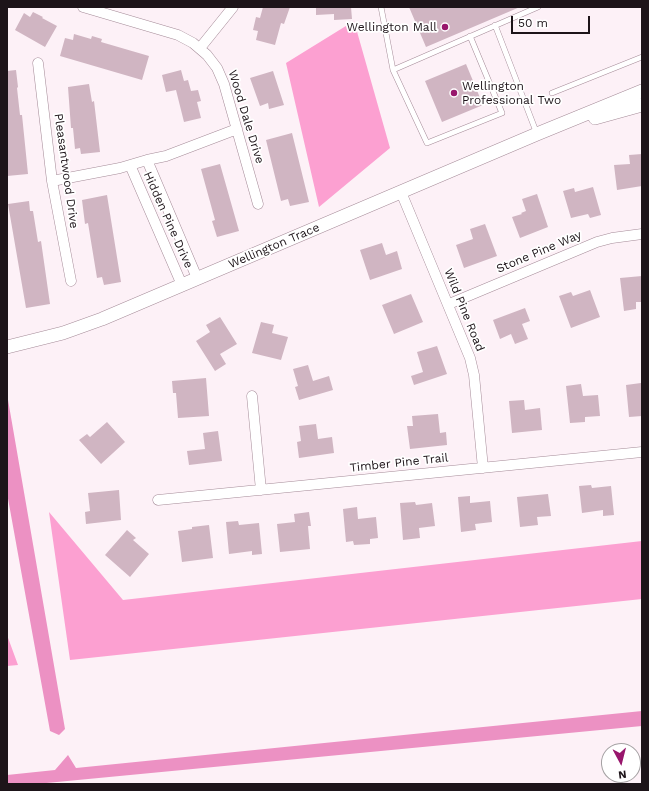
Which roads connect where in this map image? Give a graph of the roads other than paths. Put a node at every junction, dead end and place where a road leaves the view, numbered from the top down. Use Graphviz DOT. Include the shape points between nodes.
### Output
graph roads {
  1 [pos="83,7"];
  2 [pos="232,7"];
  3 [pos="381,7"];
  4 [pos="538,7"];
  5 [pos="495,25"];
  6 [pos="470,36"];
  7 [pos="200,48"];
  8 [pos="642,57"];
  9 [pos="38,63"];
  10 [pos="393,70"];
  11 [pos="642,91"];
  12 [pos="552,93"];
  13 [pos="642,105"];
  14 [pos="237,129"];
  15 [pos="538,134"];
  16 [pos="147,160"];
  17 [pos="130,166"];
  18 [pos="52,181"];
  19 [pos="401,192"];
  20 [pos="258,204"];
  21 [pos="642,234"];
  22 [pos="198,278"];
  23 [pos="71,282"];
  24 [pos="182,285"];
  25 [pos="449,304"];
  26 [pos="7,347"];
  27 [pos="252,396"];
  28 [pos="642,452"];
  29 [pos="483,468"];
  30 [pos="261,490"];
  31 [pos="158,500"];
  1 -- 7 [label="street, Wood Dale Drive" via="178,35"];
  2 -- 7 [label="street"];
  3 -- 10 [label="lane"];
  4 -- 5 [label="lane"];
  5 -- 6 [label="lane"];
  5 -- 15 [label="lane"];
  6 -- 10 [label="lane"];
  6 -- 10 [label="lane" via="502,113 426,143"];
  7 -- 14 [label="street, Wood Dale Drive" via="213,61 221,76"];
  8 -- 12 [label="lane"];
  9 -- 18 [label="street, Pleasantwood Drive"];
  11 -- 15 [label="street, Wellington Trace"];
  13 -- 15 [label="street, Wellington Trace"];
  14 -- 16 [label="street" via="166,156"];
  14 -- 20 [label="street, Wood Dale Drive"];
  15 -- 19 [label="street, Wellington Trace"];
  16 -- 17 [label="street"];
  16 -- 22 [label="street, Hidden Pine Drive"];
  17 -- 18 [label="street"];
  17 -- 24 [label="street, Hidden Pine Drive"];
  18 -- 23 [label="street, Pleasantwood Drive"];
  19 -- 22 [label="street, Wellington Trace"];
  19 -- 25 [label="street, Wild Pine Road"];
  21 -- 25 [label="street, Stone Pine Way" via="597,242"];
  22 -- 24 [label="street, Wellington Trace"];
  24 -- 26 [label="street, Wellington Trace" via="63,333"];
  25 -- 29 [label="street, Wild Pine Road" via="474,375"];
  27 -- 30 [label="street"];
  28 -- 29 [label="street, Timber Pine Trail"];
  29 -- 30 [label="street, Timber Pine Trail"];
  30 -- 31 [label="street, Timber Pine Trail"];
}
